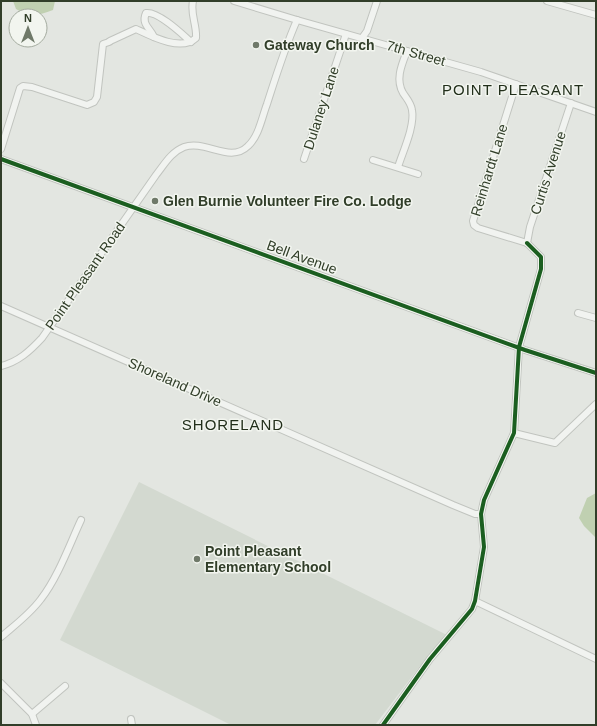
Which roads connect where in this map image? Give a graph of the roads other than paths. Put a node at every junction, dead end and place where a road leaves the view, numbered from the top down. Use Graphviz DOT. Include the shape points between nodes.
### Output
graph roads {
  1 [pos="193,1"];
  2 [pos="234,1"];
  3 [pos="377,1"];
  4 [pos="547,1"];
  5 [pos="596,15"];
  6 [pos="297,20"];
  7 [pos="346,34"];
  8 [pos="155,38"];
  9 [pos="362,38"];
  10 [pos="191,42"];
  11 [pos="407,51"];
  12 [pos="516,84"];
  13 [pos="571,103"];
  14 [pos="596,112"];
  15 [pos="1,149"];
  16 [pos="1,159"];
  17 [pos="304,159"];
  18 [pos="373,160"];
  19 [pos="398,167"];
  20 [pos="418,174"];
  21 [pos="134,207"];
  22 [pos="527,243"];
  23 [pos="1,306"];
  24 [pos="578,313"];
  25 [pos="596,318"];
  26 [pos="50,327"];
  27 [pos="519,347"];
  28 [pos="1,366"];
  29 [pos="596,373"];
  30 [pos="596,404"];
  31 [pos="514,433"];
  32 [pos="481,514"];
  33 [pos="82,520"];
  34 [pos="475,601"];
  35 [pos="1,637"];
  36 [pos="596,660"];
  37 [pos="1,683"];
  38 [pos="65,686"];
  39 [pos="32,714"];
  40 [pos="36,725"];
  41 [pos="383,725"];
  1 -- 10 [label="street" via="191,9 196,38"];
  2 -- 6 [label="street, 7th Street"];
  3 -- 9 [label="street" via="367,31"];
  4 -- 5 [label="street"];
  6 -- 7 [label="street, 7th Street"];
  6 -- 21 [label="street, Point Pleasant Road" via="252,142 242,151 228,153 200,146 184,147 172,155"];
  7 -- 9 [label="street, 7th Street"];
  7 -- 17 [label="street, Dulaney Lane"];
  8 -- 10 [label="street" via="179,43"];
  8 -- 10 [label="street" via="144,21 146,13 151,12"];
  8 -- 15 [label="street" via="136,29 104,44 97,97 94,102 87,105 32,87 20,88"];
  9 -- 11 [label="street, 7th Street"];
  11 -- 12 [label="street, 7th Street"];
  11 -- 19 [label="street" via="399,76 402,92 412,110 412,120"];
  12 -- 13 [label="street, 7th Street"];
  12 -- 22 [label="street, Reinhardt Lane" via="473,222 478,228"];
  13 -- 14 [label="street, 7th Street"];
  13 -- 22 [label="street, Curtis Avenue"];
  16 -- 21 [label="street, Bell Avenue"];
  18 -- 19 [label="street"];
  19 -- 20 [label="street"];
  21 -- 26 [label="street, Point Pleasant Road"];
  21 -- 27 [label="street, Bell Avenue"];
  22 -- 27 [label="street" via="540,257 541,269"];
  23 -- 26 [label="street, Shoreland Drive"];
  24 -- 25 [label="street"];
  26 -- 28 [label="street, Point Pleasant Road" via="32,348 13,362"];
  26 -- 32 [label="street, Shoreland Drive" via="453,505"];
  27 -- 29 [label="street, Bell Avenue"];
  27 -- 31 [label="street"];
  30 -- 31 [label="street" via="555,443"];
  31 -- 32 [label="street" via="484,500"];
  32 -- 34 [label="street" via="484,547"];
  33 -- 35 [label="street" via="51,585 31,610"];
  34 -- 36 [label="street"];
  34 -- 41 [label="street" via="472,609 430,659"];
  37 -- 39 [label="street"];
  38 -- 39 [label="street"];
  39 -- 40 [label="street"];
}
